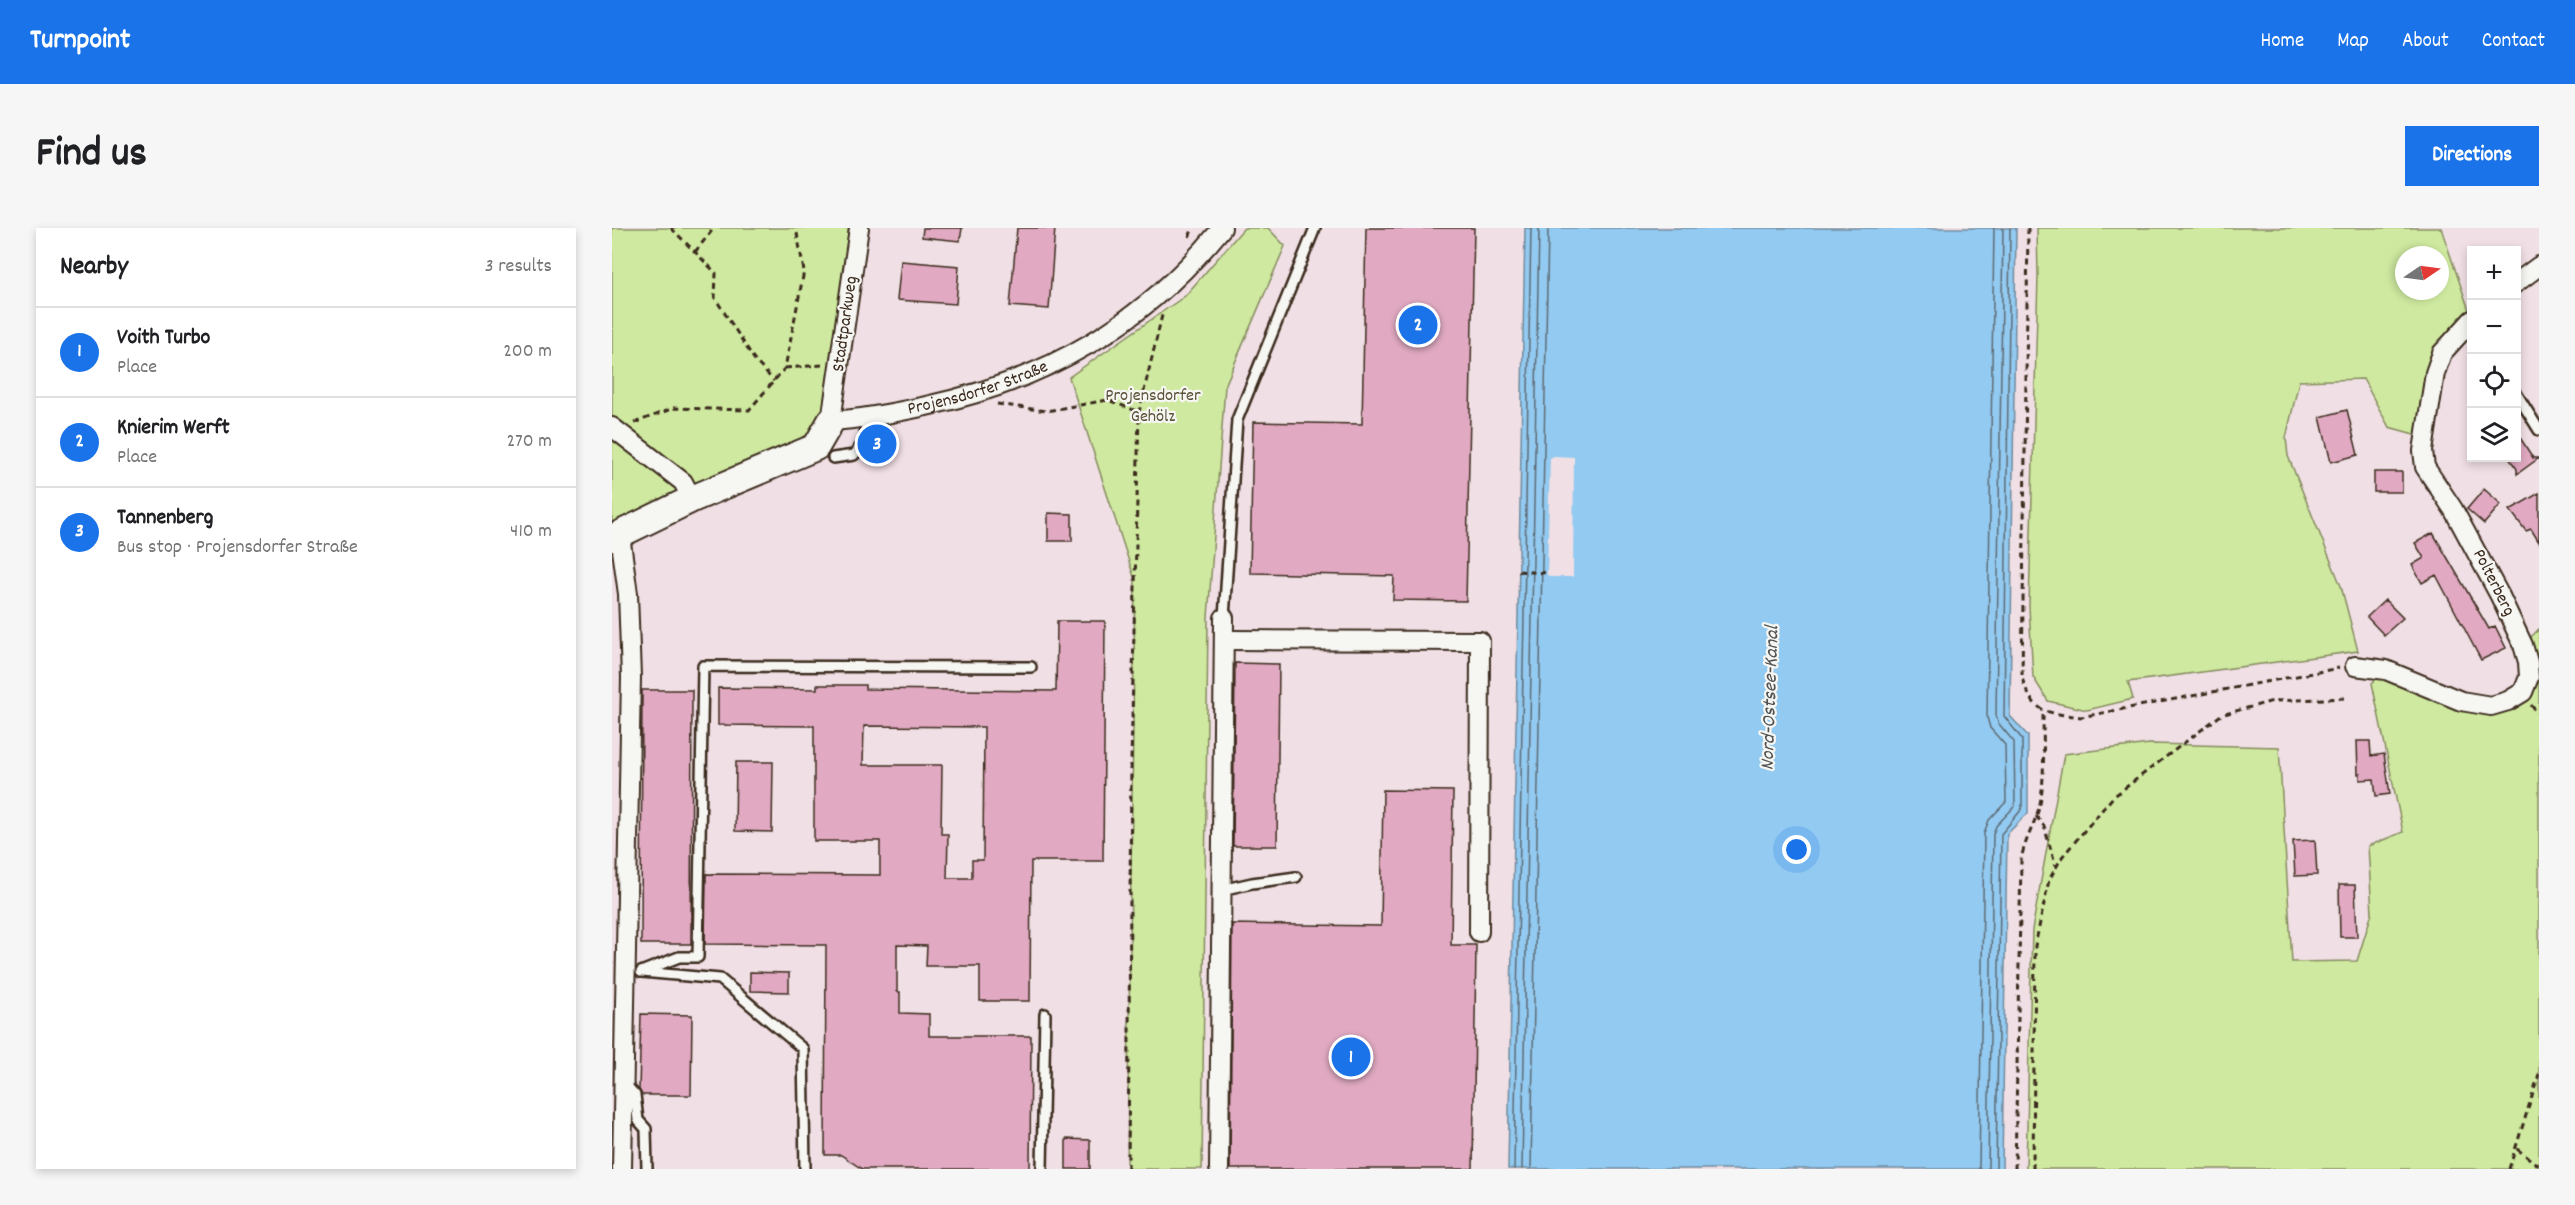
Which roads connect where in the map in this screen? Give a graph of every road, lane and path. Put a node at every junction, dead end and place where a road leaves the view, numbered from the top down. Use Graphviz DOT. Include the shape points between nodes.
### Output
graph roads {
  1 [pos="671,228"];
  2 [pos="714,228"];
  3 [pos="795,228"];
  4 [pos="859,228"];
  5 [pos="1222,228"];
  6 [pos="1315,228"];
  7 [pos="2028,228"];
  8 [pos="695,252"];
  9 [pos="2539,266"];
  10 [pos="2521,280"];
  11 [pos="1170,283"];
  12 [pos="2467,326"];
  13 [pos="785,368"];
  14 [pos="838,378"];
  15 [pos="774,381"];
  16 [pos="2521,399"];
  17 [pos="991,404"];
  18 [pos="1139,412"];
  19 [pos="866,419"];
  20 [pos="831,421"];
  21 [pos="2537,424"];
  22 [pos="614,428"];
  23 [pos="833,458"];
  24 [pos="692,499"];
  25 [pos="616,537"];
  26 [pos="1518,571"];
  27 [pos="1547,573"];
  28 [pos="1224,618"];
  29 [pos="1224,640"];
  30 [pos="2355,666"];
  31 [pos="1031,667"];
  32 [pos="2345,698"];
  33 [pos="2043,712"];
  34 [pos="2036,816"];
  35 [pos="2056,868"];
  36 [pos="1296,877"];
  37 [pos="1221,890"];
  38 [pos="1479,932"];
  39 [pos="633,972"];
  40 [pos="1046,1014"];
  41 [pos="2539,1074"];
  42 [pos="623,1083"];
  43 [pos="617,1103"];
  44 [pos="2517,1149"];
  45 [pos="2539,1166"];
  46 [pos="622,1169"];
  47 [pos="647,1169"];
  48 [pos="806,1169"];
  49 [pos="1042,1169"];
  50 [pos="1128,1169"];
  51 [pos="1219,1169"];
  52 [pos="2015,1169"];
  53 [pos="2032,1169"];
  54 [pos="2509,1169"];
  1 -- 8 [label="path"];
  2 -- 8 [label="path"];
  3 -- 13 [label="path" via="804,271"];
  4 -- 14 [label="street, Stadtparkweg"];
  5 -- 11 [label="street, Projensdorfer Straße"];
  6 -- 28 [label="lane" via="1237,420"];
  7 -- 33 [label="path" via="2022,678 2028,696"];
  8 -- 15 [label="path" via="716,273 715,298 735,333"];
  9 -- 10 [label="street"];
  11 -- 18 [label="path"];
  11 -- 19 [label="street, Projensdorfer Straße" via="1099,338 1042,370 958,399"];
  12 -- 30 [label="street, Polterberg" via="2442,353 2435,373 2423,451 2426,467 2500,596 2526,653 2529,677 2523,692 2491,706 2461,701 2386,670"];
  13 -- 14 [label="path" via="821,364"];
  13 -- 15 [label="path"];
  14 -- 20 [label="street, Stadtparkweg"];
  15 -- 22 [label="path" via="749,410 674,408"];
  16 -- 21 [label="lane"];
  17 -- 18 [label="path" via="1046,411 1107,400"];
  18 -- 50 [label="path" via="1131,750"];
  19 -- 20 [label="street, Projensdorfer Straße"];
  19 -- 23 [label="lane" via="865,441 854,455"];
  20 -- 24 [label="street" via="816,447"];
  22 -- 24 [label="street" via="683,482"];
  24 -- 25 [label="street"];
  25 -- 39 [label="street" via="628,594"];
  26 -- 27 [label="path"];
  28 -- 29 [label="street"];
  29 -- 37 [label="street"];
  29 -- 38 [label="street" via="1480,641"];
  30 -- 33 [label="path" via="2081,717"];
  31 -- 39 [label="lane" via="703,666 698,957 679,957"];
  32 -- 35 [label="path" via="2273,701 2221,715 2113,797"];
  33 -- 34 [label="path" via="2041,798"];
  34 -- 35 [label="path" via="2044,826"];
  34 -- 52 [label="path" via="2020,861"];
  35 -- 53 [label="path" via="2049,880 2035,946"];
  36 -- 37 [label="lane"];
  37 -- 51 [label="street"];
  39 -- 42 [label="street"];
  39 -- 48 [label="lane" via="720,979 803,1049"];
  40 -- 49 [label="lane"];
  41 -- 44 [label="path"];
  42 -- 43 [label="street"];
  42 -- 47 [label="lane" via="635,1095 638,1120 646,1130"];
  43 -- 46 [label="street"];
  44 -- 45 [label="path"];
  44 -- 54 [label="path"];
}
